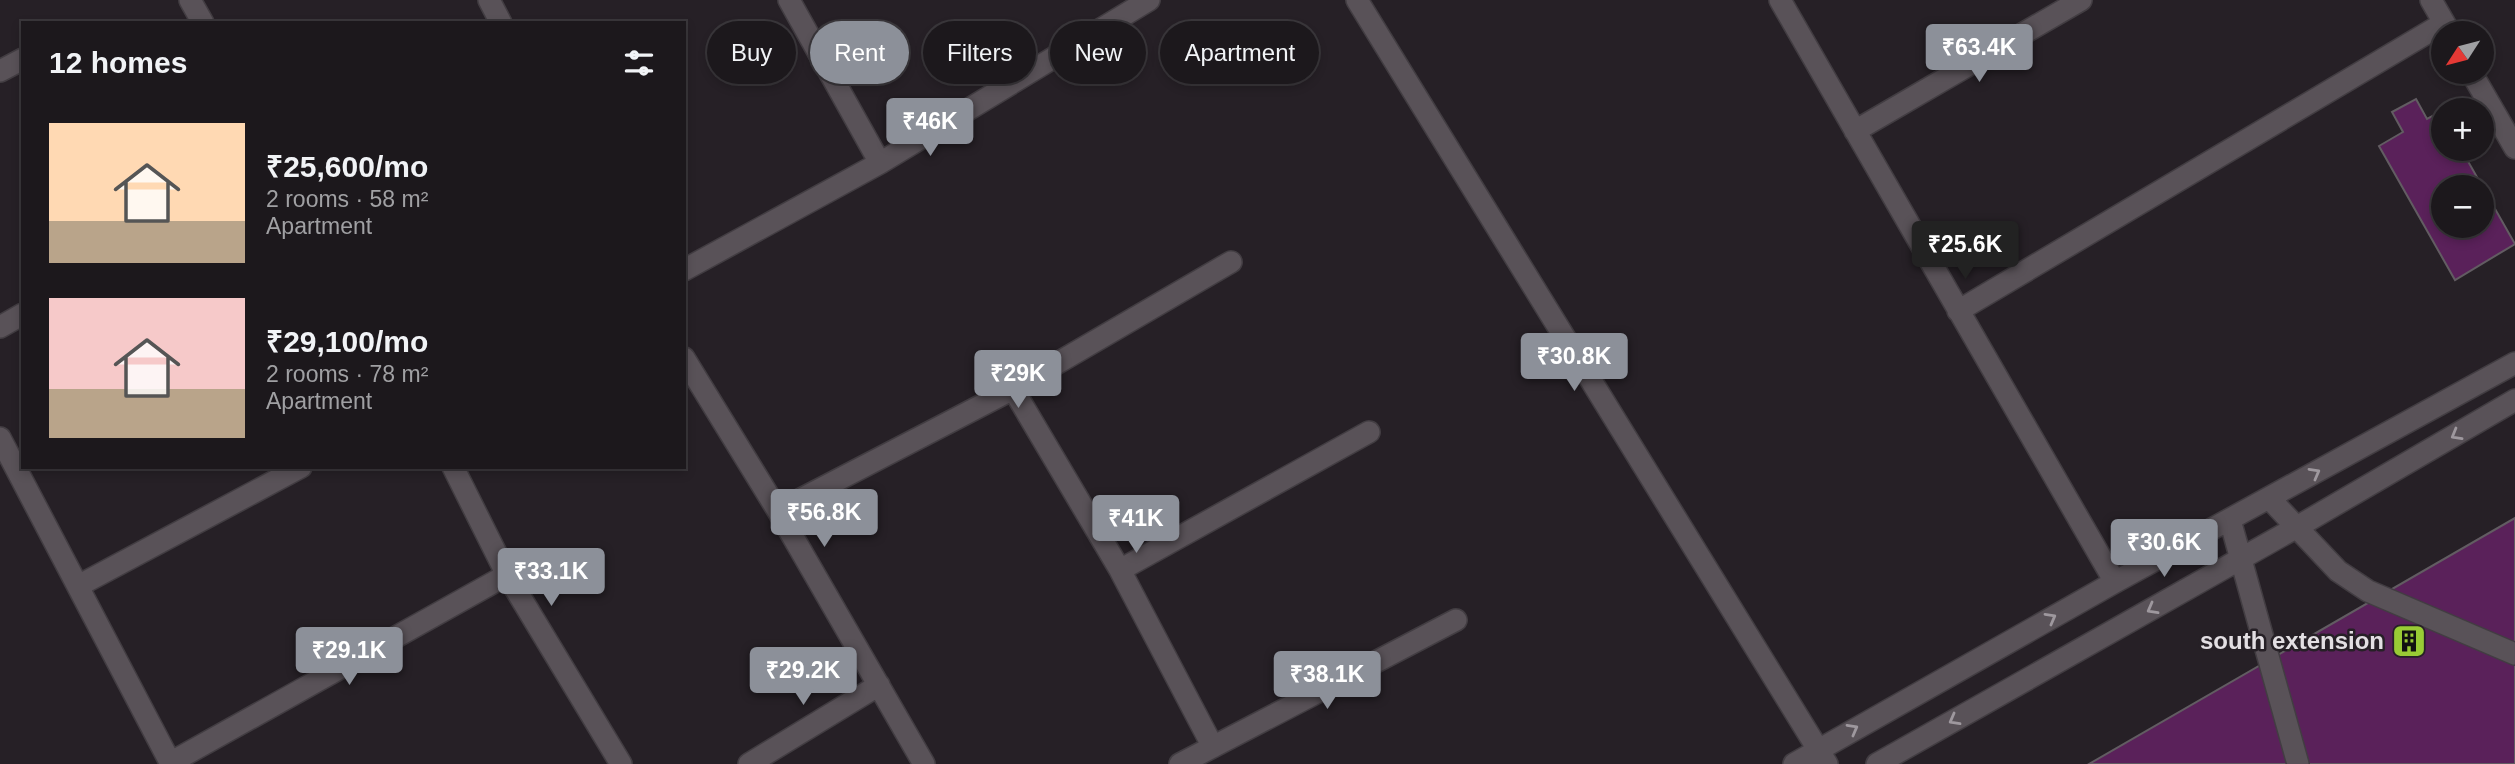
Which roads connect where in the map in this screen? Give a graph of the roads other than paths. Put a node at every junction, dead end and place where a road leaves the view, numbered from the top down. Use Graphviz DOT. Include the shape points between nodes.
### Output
graph roads {
  1 [pos="190,0"];
  2 [pos="489,0"];
  3 [pos="789,0"];
  4 [pos="1149,0"];
  5 [pos="1357,0"];
  6 [pos="1780,0"];
  7 [pos="2081,0"];
  8 [pos="2431,0"];
  9 [pos="202,21"];
  10 [pos="501,21"];
  11 [pos="2443,21"];
  12 [pos="2431,37"];
  13 [pos="21,60"];
  14 [pos="0,71"];
  15 [pos="2479,84"];
  16 [pos="1855,131"];
  17 [pos="2515,148"];
  18 [pos="880,163"];
  19 [pos="1231,262"];
  20 [pos="686,269"];
  21 [pos="1958,311"];
  22 [pos="21,315"];
  23 [pos="0,327"];
  24 [pos="686,361"];
  25 [pos="2515,363"];
  26 [pos="1013,389"];
  27 [pos="2515,400"];
  28 [pos="1369,432"];
  29 [pos="0,438"];
  30 [pos="297,469"];
  31 [pos="454,469"];
  32 [pos="2269,498"];
  33 [pos="778,511"];
  34 [pos="2230,520"];
  35 [pos="2297,527"];
  36 [pos="2241,559"];
  37 [pos="1120,570"];
  38 [pos="508,575"];
  39 [pos="2115,582"];
  40 [pos="78,586"];
  41 [pos="1456,620"];
  42 [pos="2515,654"];
  43 [pos="879,685"];
  44 [pos="1213,747"];
  45 [pos="1822,757"];
  46 [pos="170,763"];
  47 [pos="621,764"];
  48 [pos="749,764"];
  49 [pos="924,764"];
  50 [pos="1180,764"];
  51 [pos="1794,764"];
  52 [pos="1877,764"];
  53 [pos="2298,764"];
  1 -- 9 [label="street"];
  2 -- 10 [label="street"];
  3 -- 18 [label="street"];
  4 -- 18 [label="street"];
  5 -- 45 [label="street"];
  6 -- 16 [label="street"];
  7 -- 16 [label="street"];
  8 -- 11 [label="street"];
  12 -- 21 [label="street"];
  13 -- 14 [label="street"];
  15 -- 17 [label="street"];
  16 -- 21 [label="street"];
  18 -- 20 [label="street"];
  19 -- 26 [label="street"];
  21 -- 39 [label="street"];
  22 -- 23 [label="street"];
  24 -- 33 [label="street"];
  32 -- 25 [label="street, one-way"];
  26 -- 33 [label="street"];
  26 -- 37 [label="street"];
  27 -- 35 [label="street, one-way"];
  28 -- 37 [label="street"];
  29 -- 40 [label="street"];
  30 -- 40 [label="street"];
  31 -- 38 [label="street"];
  32 -- 34 [label="street"];
  32 -- 35 [label="street"];
  33 -- 43 [label="street"];
  34 -- 36 [label="street"];
  34 -- 39 [label="street"];
  35 -- 36 [label="street"];
  35 -- 42 [label="street" via="2338,572 2368,591"];
  36 -- 52 [label="street, one-way"];
  36 -- 53 [label="street"];
  37 -- 44 [label="street"];
  38 -- 46 [label="street"];
  38 -- 47 [label="street"];
  45 -- 39 [label="street, one-way"];
  40 -- 46 [label="street"];
  41 -- 44 [label="street"];
  43 -- 48 [label="street"];
  43 -- 49 [label="street"];
  44 -- 50 [label="street"];
  45 -- 51 [label="street"];
}
